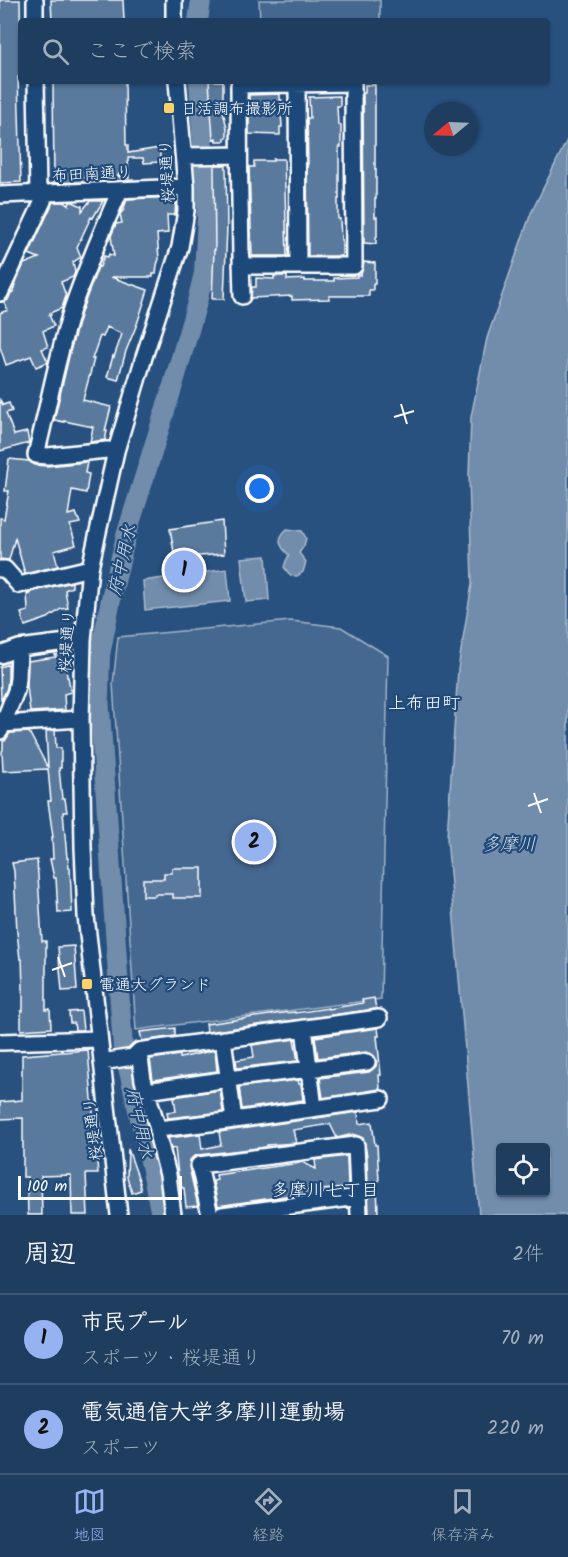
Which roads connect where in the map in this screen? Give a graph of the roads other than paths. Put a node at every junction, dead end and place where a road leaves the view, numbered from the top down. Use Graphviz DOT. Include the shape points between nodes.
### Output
graph roads {
  1 [pos="34,0"];
  2 [pos="174,0"];
  3 [pos="35,18"];
  4 [pos="174,18"];
  5 [pos="36,84"];
  6 [pos="177,84"];
  7 [pos="297,84"];
  8 [pos="353,84"];
  9 [pos="239,155"];
  10 [pos="189,156"];
  11 [pos="186,187"];
  12 [pos="120,190"];
  13 [pos="41,194"];
  14 [pos="0,195"];
  15 [pos="241,266"];
  16 [pos="298,266"];
  17 [pos="0,293"];
  18 [pos="242,296"];
  19 [pos="116,451"];
  20 [pos="90,568"];
  21 [pos="0,569"];
  22 [pos="83,639"];
  23 [pos="19,648"];
  24 [pos="0,655"];
  25 [pos="81,719"];
  26 [pos="1,728"];
  27 [pos="379,1018"];
  28 [pos="304,1028"];
  29 [pos="99,1039"];
  30 [pos="223,1039"];
  31 [pos="0,1042"];
  32 [pos="139,1051"];
  33 [pos="102,1062"];
  34 [pos="367,1062"];
  35 [pos="309,1070"];
  36 [pos="228,1079"];
  37 [pos="147,1091"];
  38 [pos="381,1099"];
  39 [pos="314,1108"];
  40 [pos="234,1120"];
  41 [pos="158,1129"];
  42 [pos="358,1197"];
  43 [pos="119,1215"];
  44 [pos="173,1215"];
  45 [pos="210,1215"];
  46 [pos="222,1215"];
  47 [pos="359,1215"];
  1 -- 3 [label="street"];
  2 -- 4 [label="street"];
  5 -- 13 [label="street"];
  6 -- 10 [label="street, 桜堤通り"];
  7 -- 9 [label="street" via="238,85"];
  7 -- 16 [label="street"];
  8 -- 16 [label="street" via="354,266"];
  9 -- 10 [label="street"];
  9 -- 15 [label="street"];
  10 -- 11 [label="street, 桜堤通り"];
  11 -- 12 [label="street, 布田南通り"];
  11 -- 19 [label="street, 桜堤通り" via="180,247"];
  12 -- 13 [label="street, 布田南通り"];
  12 -- 19 [label="street" via="72,309 36,455"];
  13 -- 14 [label="street, 布田南通り"];
  13 -- 17 [label="street" via="43,201"];
  15 -- 16 [label="street"];
  15 -- 18 [label="street"];
  19 -- 20 [label="street, 桜堤通り"];
  20 -- 21 [label="street" via="19,585"];
  20 -- 22 [label="street, 桜堤通り"];
  22 -- 23 [label="street"];
  22 -- 25 [label="street, 桜堤通り"];
  23 -- 24 [label="street"];
  23 -- 26 [label="street" via="16,691"];
  25 -- 26 [label="street"];
  25 -- 29 [label="street, 桜堤通り" via="86,916"];
  27 -- 28 [label="street"];
  28 -- 30 [label="street"];
  28 -- 35 [label="street"];
  29 -- 31 [label="street"];
  29 -- 33 [label="street, 桜堤通り"];
  30 -- 32 [label="street"];
  30 -- 36 [label="street"];
  32 -- 33 [label="street" via="133,1056"];
  32 -- 37 [label="street"];
  33 -- 43 [label="street, 桜堤通り"];
  34 -- 35 [label="street"];
  35 -- 36 [label="street"];
  35 -- 39 [label="street"];
  36 -- 37 [label="street"];
  36 -- 40 [label="street"];
  37 -- 41 [label="street"];
  38 -- 39 [label="street"];
  39 -- 40 [label="street"];
  40 -- 41 [label="street"];
  41 -- 44 [label="street"];
  42 -- 45 [label="street" via="356,1145 199,1165"];
  42 -- 46 [label="street"];
  42 -- 47 [label="street"];
}
